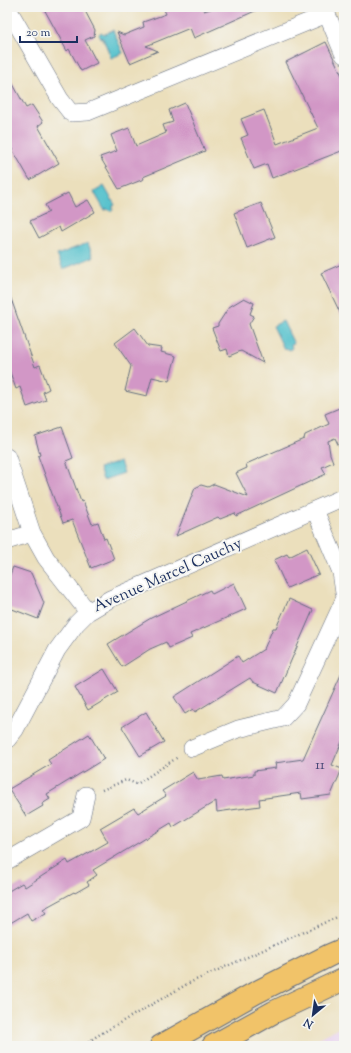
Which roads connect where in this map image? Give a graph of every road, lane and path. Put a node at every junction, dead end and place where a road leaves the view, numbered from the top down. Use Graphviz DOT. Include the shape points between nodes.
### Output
graph roads {
  1 [pos="7,7"];
  2 [pos="326,10"];
  3 [pos="344,55"];
  4 [pos="7,457"];
  5 [pos="344,497"];
  6 [pos="314,510"];
  7 [pos="32,532"];
  8 [pos="7,541"];
  9 [pos="344,593"];
  10 [pos="344,600"];
  11 [pos="88,612"];
  12 [pos="7,740"];
  13 [pos="192,748"];
  14 [pos="86,795"];
  15 [pos="7,860"];
  16 [pos="344,914"];
  17 [pos="344,949"];
  18 [pos="344,979"];
  19 [pos="82,1046"];
  20 [pos="161,1046"];
  21 [pos="213,1046"];
  1 -- 2 [label="street" via="60,99 71,113 88,112"];
  2 -- 3 [label="street"];
  4 -- 7 [label="street"];
  5 -- 6 [label="street, Avenue Marcel Cauchy"];
  6 -- 9 [label="street" via="341,572"];
  6 -- 11 [label="street, Avenue Marcel Cauchy" via="110,599"];
  7 -- 8 [label="street"];
  7 -- 11 [label="street" via="46,558"];
  10 -- 13 [label="street" via="296,704 283,718 238,729"];
  11 -- 12 [label="street, Avenue Marcel Cauchy" via="57,650 16,730"];
  13 -- 14 [label="path" via="137,784 126,780"];
  14 -- 15 [label="street" via="81,818"];
  16 -- 19 [label="path" via="188,982"];
  17 -- 20 [label="main road" via="255,993"];
  18 -- 21 [label="main road" via="274,1012"];
}
